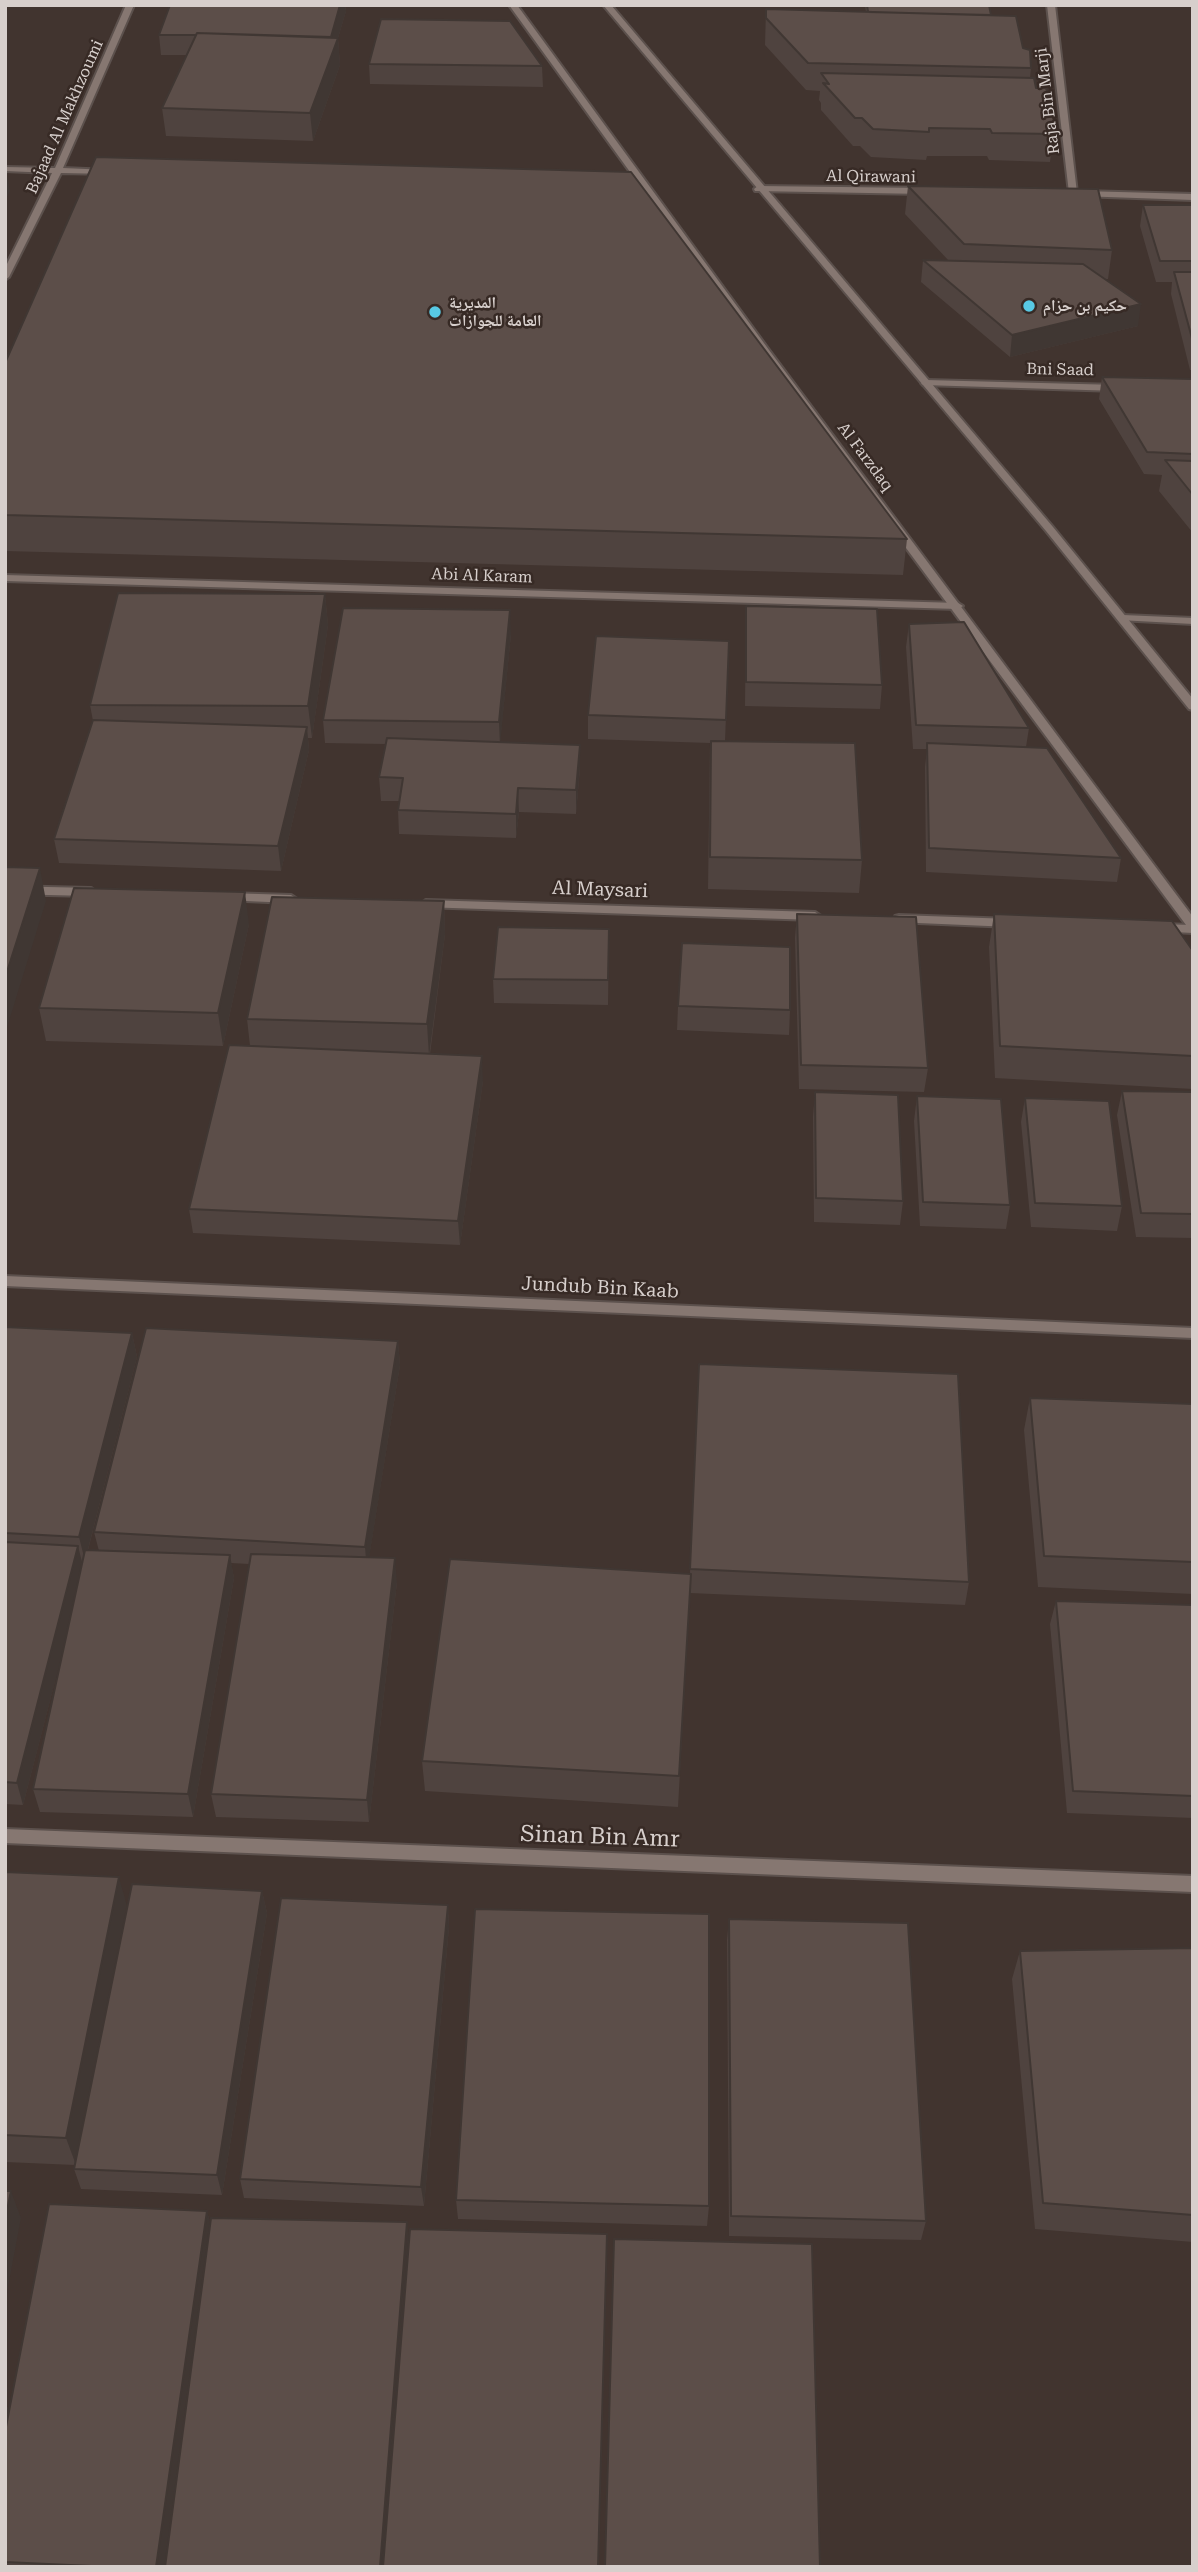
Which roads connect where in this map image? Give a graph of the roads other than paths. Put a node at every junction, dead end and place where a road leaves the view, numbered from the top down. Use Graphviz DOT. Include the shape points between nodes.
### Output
graph roads {
  1 [pos="131,5"];
  2 [pos="513,5"];
  3 [pos="607,5"];
  4 [pos="1051,5"];
  5 [pos="5,169"];
  6 [pos="58,170"];
  7 [pos="113,172"];
  8 [pos="629,188"];
  9 [pos="643,188"];
  10 [pos="758,189"];
  11 [pos="936,191"];
  12 [pos="1059,193"];
  13 [pos="1073,193"];
  14 [pos="1193,197"];
  15 [pos="5,277"];
  16 [pos="926,383"];
  17 [pos="1126,388"];
  18 [pos="5,578"];
  19 [pos="958,606"];
  20 [pos="1123,618"];
  21 [pos="1193,621"];
  22 [pos="1193,707"];
  23 [pos="5,890"];
  24 [pos="103,893"];
  25 [pos="215,897"];
  26 [pos="299,899"];
  27 [pos="410,903"];
  28 [pos="830,917"];
  29 [pos="885,919"];
  30 [pos="1025,923"];
  31 [pos="1151,927"];
  32 [pos="1193,928"];
  33 [pos="5,1281"];
  34 [pos="1193,1333"];
  35 [pos="5,1836"];
  36 [pos="1193,1884"];
  1 -- 6 [label="street, Bajaad Al Makhzoumi"];
  2 -- 9 [label="street, Al Farzdaq"];
  3 -- 10 [label="street"];
  4 -- 13 [label="street, Raja Bin Marji"];
  5 -- 6 [label="street"];
  6 -- 7 [label="street"];
  6 -- 15 [label="street, Bajaad Al Makhzoumi"];
  8 -- 9 [label="street"];
  9 -- 19 [label="street, Al Farzdaq"];
  10 -- 11 [label="street, Al Qirawani"];
  10 -- 16 [label="street"];
  12 -- 13 [label="street"];
  13 -- 14 [label="street"];
  16 -- 17 [label="street, Bni Saad"];
  16 -- 20 [label="street"];
  18 -- 19 [label="street, Abi Al Karam"];
  19 -- 32 [label="street, Al Farzdaq"];
  20 -- 21 [label="street"];
  20 -- 22 [label="street"];
  23 -- 24 [label="street"];
  25 -- 26 [label="street"];
  27 -- 28 [label="street, Al Maysari"];
  29 -- 30 [label="street"];
  31 -- 32 [label="street"];
  33 -- 34 [label="street, Jundub Bin Kaab"];
  35 -- 36 [label="street, Sinan Bin Amr"];
}
